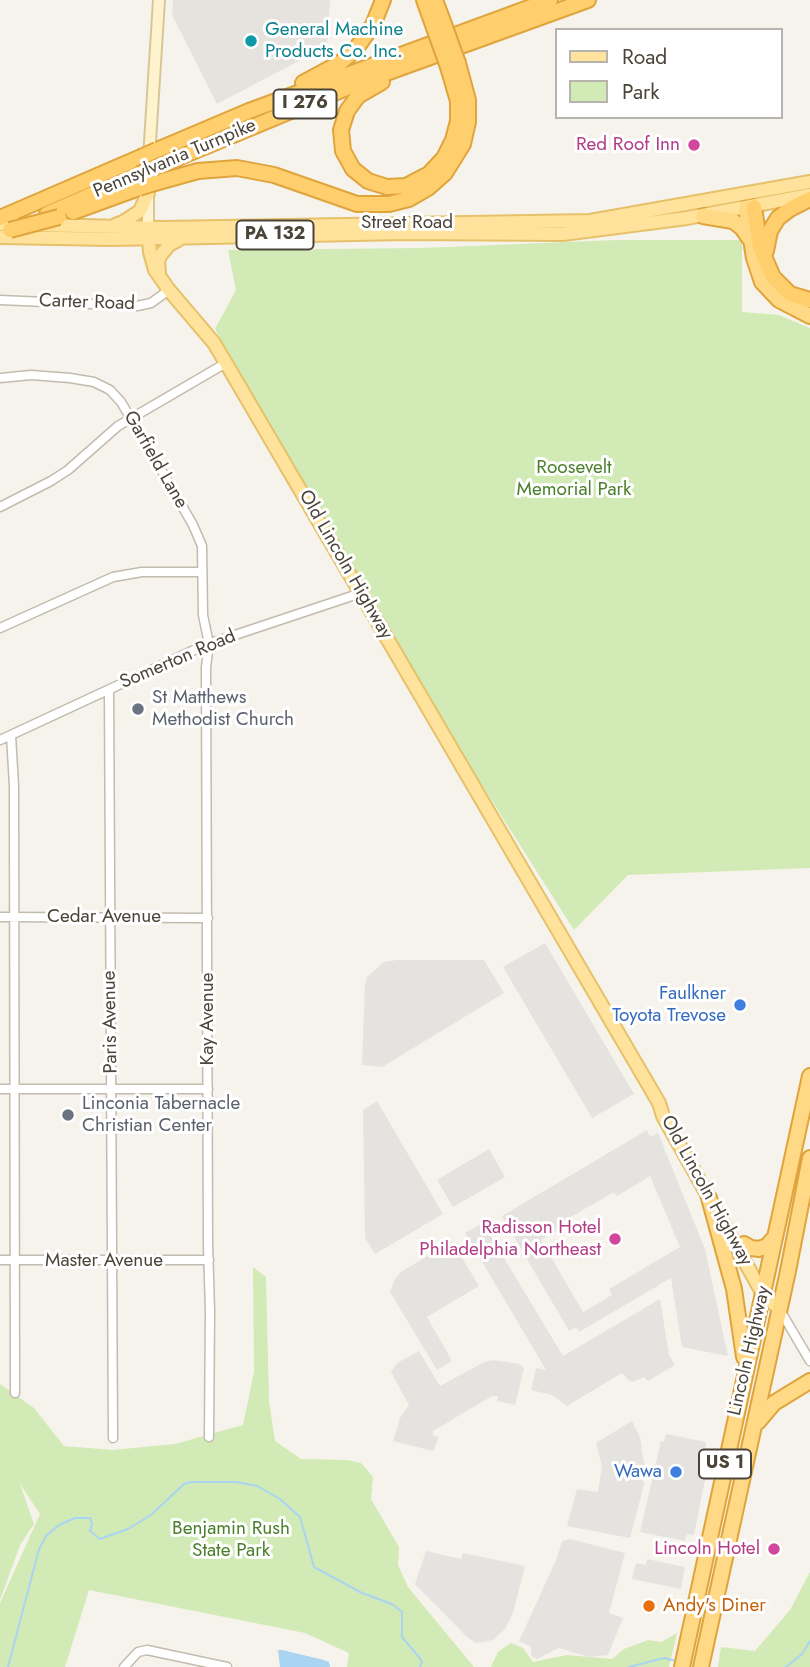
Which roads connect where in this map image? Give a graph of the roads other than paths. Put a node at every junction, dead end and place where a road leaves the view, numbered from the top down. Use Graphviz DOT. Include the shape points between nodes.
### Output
graph roads {
  1 [pos="159,0"];
  2 [pos="383,0"];
  3 [pos="424,0"];
  4 [pos="435,0"];
  5 [pos="550,0"];
  6 [pos="588,0"];
  7 [pos="439,26"];
  8 [pos="456,47"];
  9 [pos="453,65"];
  10 [pos="250,111"];
  11 [pos="810,182"];
  12 [pos="145,185"];
  13 [pos="810,197"];
  14 [pos="750,203"];
  15 [pos="6,216"];
  16 [pos="703,216"];
  17 [pos="102,227"];
  18 [pos="3,232"];
  19 [pos="148,233"];
  20 [pos="185,238"];
  21 [pos="751,242"];
  22 [pos="769,269"];
  23 [pos="165,285"];
  24 [pos="0,300"];
  25 [pos="810,300"];
  26 [pos="810,316"];
  27 [pos="226,363"];
  28 [pos="0,378"];
  29 [pos="131,419"];
  30 [pos="0,506"];
  31 [pos="202,572"];
  32 [pos="361,593"];
  33 [pos="0,628"];
  34 [pos="209,644"];
  35 [pos="109,690"];
  36 [pos="11,735"];
  37 [pos="0,740"];
  38 [pos="0,917"];
  39 [pos="13,917"];
  40 [pos="111,917"];
  41 [pos="208,918"];
  42 [pos="810,1076"];
  43 [pos="0,1089"];
  44 [pos="13,1089"];
  45 [pos="112,1089"];
  46 [pos="208,1089"];
  47 [pos="659,1103"];
  48 [pos="810,1158"];
  49 [pos="709,1198"];
  50 [pos="775,1237"];
  51 [pos="744,1244"];
  52 [pos="112,1260"];
  53 [pos="209,1260"];
  54 [pos="0,1261"];
  55 [pos="15,1261"];
  56 [pos="764,1288"];
  57 [pos="780,1310"];
  58 [pos="810,1361"];
  59 [pos="745,1372"];
  60 [pos="810,1381"];
  61 [pos="15,1393"];
  62 [pos="754,1430"];
  63 [pos="209,1437"];
  64 [pos="113,1438"];
  65 [pos="683,1662"];
  66 [pos="702,1665"];
  67 [pos="124,1667"];
  68 [pos="227,1667"];
  1 -- 12 [label="main road, Old Lincoln Highway"];
  2 -- 10 [label="highway" via="368,34 348,57"];
  3 -- 7 [label="highway"];
  4 -- 7 [label="highway"];
  5 -- 10 [label="highway, Pennsylvania Turnpike / I 276"];
  6 -- 8 [label="highway, Pennsylvania Turnpike / I 276"];
  7 -- 9 [label="highway, bridge"];
  8 -- 9 [label="highway" via="369,89 350,106 342,123 342,144 349,163 363,178 387,187 406,186 424,178 444,158 458,121"];
  8 -- 12 [label="highway, Pennsylvania Turnpike / I 276, bridge" via="356,83 156,167"];
  9 -- 12 [label="highway" via="468,100 463,144 445,173 409,199 357,204 274,175 237,168 198,170"];
  10 -- 15 [label="highway, Pennsylvania Turnpike / I 276, bridge"];
  11 -- 14 [label="main road, Street Road / PA 132"];
  12 -- 17 [label="main road" via="144,204 132,217"];
  12 -- 18 [label="highway, bridge"];
  12 -- 19 [label="main road, Old Lincoln Highway"];
  13 -- 14 [label="main road, Street Road / PA 132"];
  13 -- 22 [label="highway" via="774,224 766,247"];
  14 -- 16 [label="main road, Street Road / PA 132"];
  14 -- 19 [label="main road, Street Road / PA 132" via="590,221"];
  14 -- 21 [label="highway"];
  14 -- 22 [label="highway"];
  16 -- 20 [label="main road, Street Road / PA 132" via="539,235"];
  16 -- 21 [label="highway" via="738,224"];
  17 -- 18 [label="main road, Street Road / PA 132"];
  17 -- 19 [label="main road, Street Road / PA 132"];
  18 -- 19 [label="main road, Street Road / PA 132"];
  19 -- 20 [label="main road, Street Road / PA 132"];
  19 -- 23 [label="main road, Old Lincoln Highway" via="151,258"];
  20 -- 23 [label="main road" via="169,245 160,256 158,268"];
  21 -- 26 [label="highway" via="755,267 767,289"];
  22 -- 25 [label="highway" via="783,289"];
  23 -- 24 [label="street, Carter Road" via="152,303 137,306"];
  23 -- 27 [label="main road, Old Lincoln Highway"];
  27 -- 29 [label="street"];
  27 -- 32 [label="main road, Old Lincoln Highway"];
  28 -- 29 [label="street, Garfield Lane" via="32,375 94,382 116,396"];
  29 -- 30 [label="street" via="108,433 68,470"];
  29 -- 31 [label="street, Garfield Lane" via="200,538"];
  31 -- 33 [label="street" via="113,577"];
  31 -- 34 [label="street, Garfield Lane"];
  32 -- 34 [label="street, Somerton Road"];
  32 -- 47 [label="main road, Old Lincoln Highway"];
  34 -- 35 [label="street, Somerton Road"];
  34 -- 41 [label="street, Kay Avenue"];
  35 -- 36 [label="street, Somerton Road"];
  35 -- 40 [label="street, Paris Avenue"];
  36 -- 37 [label="street, Somerton Road"];
  36 -- 39 [label="street"];
  38 -- 39 [label="street, Cedar Avenue"];
  39 -- 40 [label="street, Cedar Avenue"];
  39 -- 44 [label="street"];
  40 -- 41 [label="street, Cedar Avenue"];
  40 -- 45 [label="street, Paris Avenue"];
  41 -- 46 [label="street, Kay Avenue"];
  42 -- 50 [label="highway, Lincoln Highway / US 1"];
  43 -- 44 [label="street"];
  44 -- 45 [label="street"];
  44 -- 55 [label="street"];
  45 -- 46 [label="street"];
  45 -- 52 [label="street, Paris Avenue"];
  46 -- 53 [label="street, Kay Avenue"];
  47 -- 49 [label="main road, Old Lincoln Highway"];
  47 -- 51 [label="main road, Old Lincoln Highway"];
  48 -- 57 [label="highway, Lincoln Highway / US 1"];
  49 -- 56 [label="main road, Old Lincoln Highway"];
  49 -- 59 [label="highway" via="734,1289"];
  50 -- 51 [label="highway" via="759,1249"];
  50 -- 56 [label="highway, Lincoln Highway / US 1"];
  51 -- 56 [label="main road, Old Lincoln Highway"];
  52 -- 53 [label="street, Master Avenue"];
  52 -- 55 [label="street, Master Avenue"];
  52 -- 64 [label="street, Paris Avenue"];
  53 -- 63 [label="street, Kay Avenue"];
  54 -- 55 [label="street, Master Avenue"];
  55 -- 61 [label="street"];
  56 -- 57 [label="main road, Old Lincoln Highway"];
  56 -- 59 [label="highway, Lincoln Highway / US 1"];
  57 -- 58 [label="street, Old Lincoln Highway"];
  57 -- 62 [label="highway, Lincoln Highway / US 1"];
  59 -- 65 [label="highway, Lincoln Highway / US 1"];
  60 -- 62 [label="highway" via="774,1403"];
  62 -- 66 [label="highway, Lincoln Highway / US 1"];
  67 -- 68 [label="street" via="138,1652 147,1650"];
}
